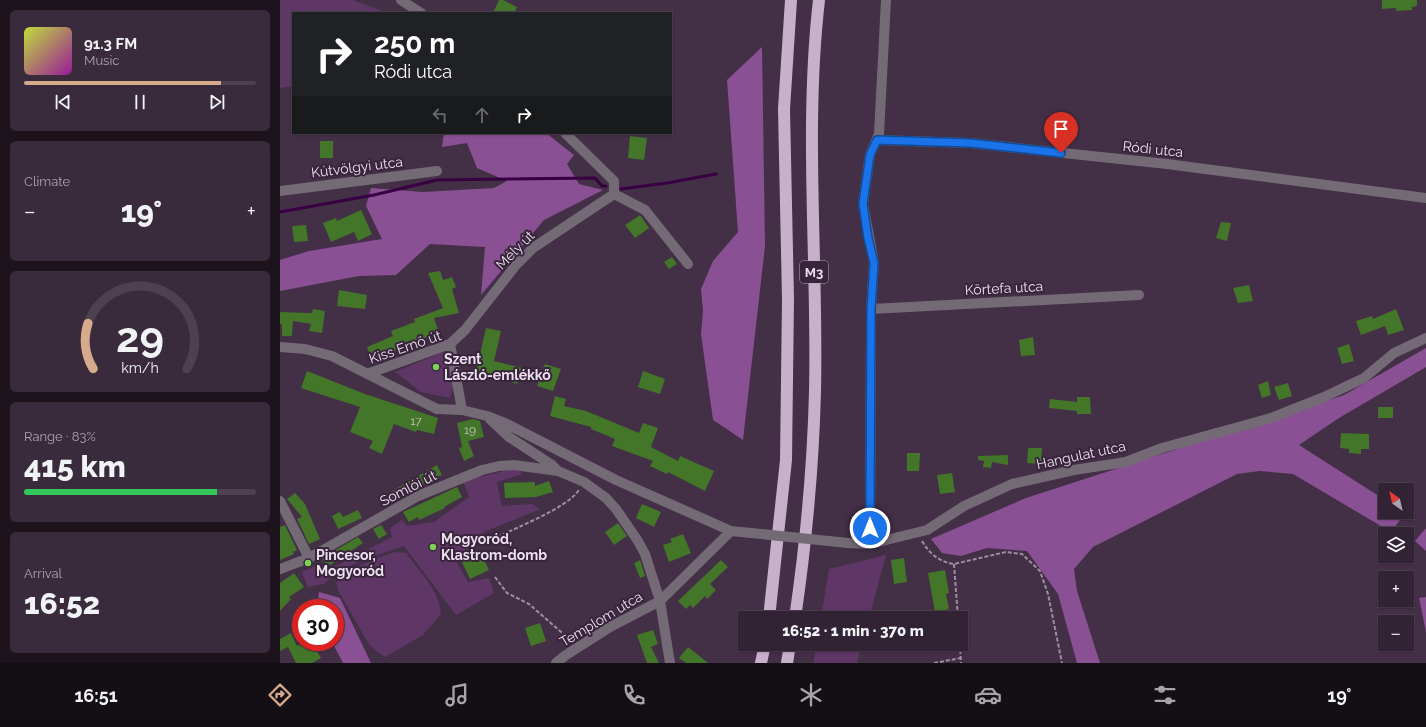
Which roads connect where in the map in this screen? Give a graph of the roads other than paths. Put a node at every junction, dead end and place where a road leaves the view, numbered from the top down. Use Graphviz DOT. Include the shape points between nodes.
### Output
graph roads {
  1 [pos="401,0"];
  2 [pos="791,0"];
  3 [pos="820,0"];
  4 [pos="886,0"];
  5 [pos="419,12"];
  6 [pos="566,134"];
  7 [pos="877,140"];
  8 [pos="437,171"];
  9 [pos="280,191"];
  10 [pos="614,194"];
  11 [pos="1426,198"];
  12 [pos="688,264"];
  13 [pos="1139,296"];
  14 [pos="871,310"];
  15 [pos="1426,338"];
  16 [pos="450,344"];
  17 [pos="280,347"];
  18 [pos="367,374"];
  19 [pos="462,410"];
  20 [pos="487,416"];
  21 [pos="558,471"];
  22 [pos="280,501"];
  23 [pos="731,531"];
  24 [pos="870,544"];
  25 [pos="309,558"];
  26 [pos="280,569"];
  27 [pos="660,601"];
  28 [pos="770,611"];
  29 [pos="795,611"];
  30 [pos="764,651"];
  31 [pos="789,651"];
  32 [pos="556,663"];
  33 [pos="670,663"];
  34 [pos="761,663"];
  35 [pos="786,663"];
  1 -- 5 [label="street"];
  2 -- 28 [label="highway, M3" via="784,109 788,300 786,460"];
  3 -- 29 [label="highway, M3" via="813,90 814,407 806,544"];
  4 -- 7 [label="street"];
  6 -- 10 [label="street" via="614,181"];
  7 -- 11 [label="street, Ródi utca" via="970,143 1198,168"];
  7 -- 14 [label="street" via="870,155 863,204 874,263"];
  8 -- 9 [label="street, Kútvölgyi utca"];
  10 -- 12 [label="street" via="645,210"];
  10 -- 16 [label="street, Mély út" via="533,248 516,265 465,330"];
  13 -- 14 [label="street, Körtefa utca"];
  14 -- 24 [label="street"];
  15 -- 24 [label="street, Hangulat utca" via="1394,353 1364,378 1278,415 1162,448 1126,462 1012,484 964,506 927,530"];
  16 -- 18 [label="street, Kiss Ernő út"];
  16 -- 19 [label="street, Kiss Ernő út"];
  17 -- 18 [label="street, Kiss Ernő út" via="305,349 332,356"];
  18 -- 19 [label="street, Kiss Ernő út" via="437,409"];
  19 -- 20 [label="street"];
  20 -- 21 [label="street, Somlói út" via="509,437"];
  20 -- 23 [label="street" via="616,480"];
  21 -- 25 [label="street, Somlói út" via="514,465 482,470 418,496"];
  21 -- 27 [label="street, Somlói út" via="584,482 606,498 625,522 645,554"];
  22 -- 25 [label="street"];
  23 -- 24 [label="street, Hangulat utca, bridge"];
  23 -- 27 [label="street, Templom utca"];
  25 -- 26 [label="street, Somlói út"];
  27 -- 32 [label="street, Templom utca" via="610,627"];
  27 -- 33 [label="street, Templom utca"];
  30 -- 34 [label="highway"];
  31 -- 35 [label="highway"];
}
